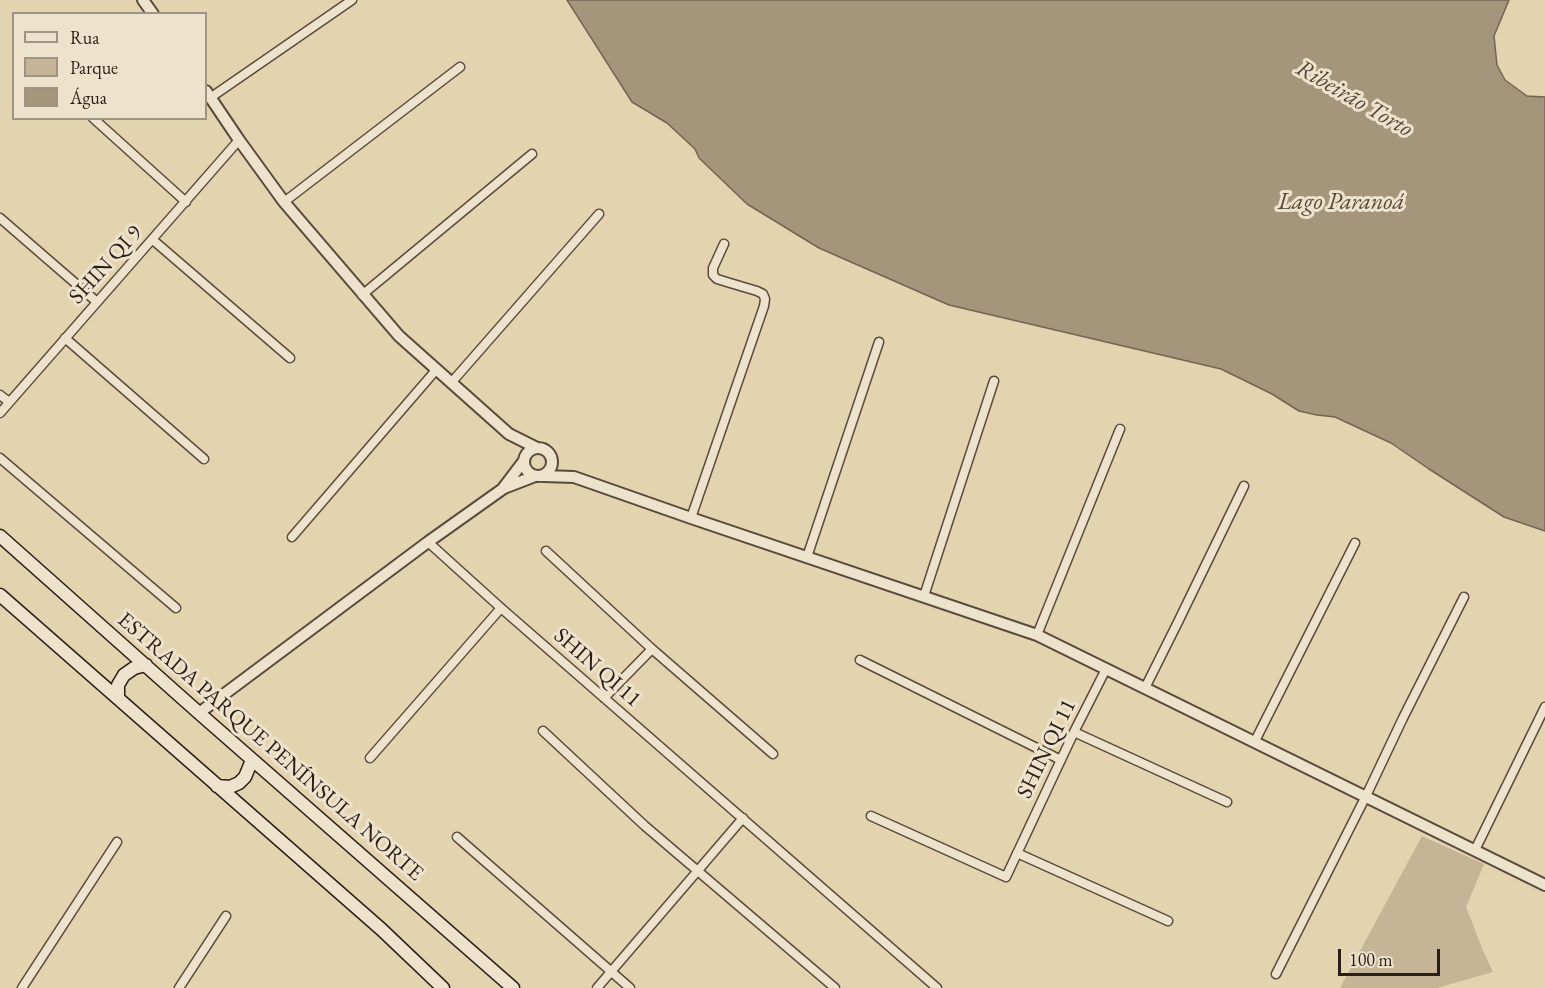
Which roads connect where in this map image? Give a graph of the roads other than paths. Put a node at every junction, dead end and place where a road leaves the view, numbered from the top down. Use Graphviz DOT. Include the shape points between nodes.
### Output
graph roads {
  1 [pos="352,0"];
  2 [pos="460,67"];
  3 [pos="208,94"];
  4 [pos="95,120"];
  5 [pos="239,140"];
  6 [pos="532,154"];
  7 [pos="186,202"];
  8 [pos="284,202"];
  9 [pos="599,214"];
  10 [pos="0,218"];
  11 [pos="153,240"];
  12 [pos="724,244"];
  13 [pos="362,295"];
  14 [pos="98,302"];
  15 [pos="65,338"];
  16 [pos="879,342"];
  17 [pos="291,358"];
  18 [pos="436,370"];
  19 [pos="994,381"];
  20 [pos="451,383"];
  21 [pos="0,395"];
  22 [pos="9,402"];
  23 [pos="0,413"];
  24 [pos="1120,429"];
  25 [pos="509,434"];
  26 [pos="537,448"];
  27 [pos="0,458"];
  28 [pos="552,458"];
  29 [pos="204,459"];
  30 [pos="523,461"];
  31 [pos="539,476"];
  32 [pos="574,477"];
  33 [pos="1244,486"];
  34 [pos="504,488"];
  35 [pos="692,518"];
  36 [pos="0,536"];
  37 [pos="292,537"];
  38 [pos="428,542"];
  39 [pos="1355,543"];
  40 [pos="546,550"];
  41 [pos="807,557"];
  42 [pos="0,595"];
  43 [pos="924,596"];
  44 [pos="1464,597"];
  45 [pos="176,608"];
  46 [pos="501,608"];
  47 [pos="1037,635"];
  48 [pos="652,649"];
  49 [pos="860,660"];
  50 [pos="146,665"];
  51 [pos="1106,669"];
  52 [pos="1145,688"];
  53 [pos="118,698"];
  54 [pos="604,698"];
  55 [pos="1545,706"];
  56 [pos="199,713"];
  57 [pos="543,731"];
  58 [pos="1074,732"];
  59 [pos="1255,741"];
  60 [pos="773,754"];
  61 [pos="370,758"];
  62 [pos="252,760"];
  63 [pos="1061,760"];
  64 [pos="217,786"];
  65 [pos="1366,796"];
  66 [pos="1227,802"];
  67 [pos="872,816"];
  68 [pos="743,819"];
  69 [pos="457,837"];
  70 [pos="117,842"];
  71 [pos="1475,850"];
  72 [pos="1017,853"];
  73 [pos="698,871"];
  74 [pos="1545,885"];
  75 [pos="226,916"];
  76 [pos="1168,921"];
  77 [pos="611,972"];
  78 [pos="1276,974"];
  79 [pos="22,988"];
  80 [pos="179,988"];
  81 [pos="443,988"];
  82 [pos="513,988"];
  83 [pos="597,988"];
  84 [pos="630,988"];
  85 [pos="835,988"];
  86 [pos="937,988"];
  1 -- 3 [label="street"];
  2 -- 8 [label="street"];
  3 -- 5 [label="street"];
  4 -- 7 [label="street"];
  5 -- 7 [label="street, SHIN QI 9"];
  5 -- 8 [label="street"];
  6 -- 13 [label="street"];
  7 -- 11 [label="street, SHIN QI 9"];
  8 -- 13 [label="street"];
  9 -- 20 [label="street"];
  10 -- 14 [label="street"];
  11 -- 14 [label="street, SHIN QI 9"];
  11 -- 17 [label="street"];
  12 -- 35 [label="street" via="712,268 713,275 758,291 765,299"];
  13 -- 18 [label="street"];
  14 -- 15 [label="street, SHIN QI 9"];
  15 -- 22 [label="street, SHIN QI 9"];
  15 -- 29 [label="street"];
  16 -- 41 [label="street"];
  18 -- 20 [label="street"];
  18 -- 37 [label="street"];
  19 -- 43 [label="street"];
  20 -- 25 [label="street"];
  21 -- 22 [label="street"];
  22 -- 23 [label="street, SHIN QI 9"];
  24 -- 47 [label="street"];
  25 -- 26 [label="street"];
  25 -- 30 [label="street"];
  26 -- 28 [label="street"];
  26 -- 30 [label="street" via="529,450"];
  27 -- 45 [label="street"];
  28 -- 31 [label="street" via="551,468"];
  28 -- 32 [label="street"];
  30 -- 31 [label="street" via="529,474"];
  30 -- 34 [label="street"];
  31 -- 32 [label="street"];
  31 -- 34 [label="street"];
  32 -- 35 [label="street"];
  33 -- 52 [label="street"];
  34 -- 38 [label="street"];
  35 -- 41 [label="street"];
  36 -- 50 [label="main road, ESTRADA PARQUE PENÍNSULA NORTE"];
  38 -- 46 [label="street, SHIN QI 11"];
  38 -- 56 [label="street"];
  39 -- 59 [label="street"];
  40 -- 48 [label="street"];
  41 -- 43 [label="street"];
  42 -- 53 [label="main road"];
  43 -- 47 [label="street"];
  44 -- 65 [label="street"];
  46 -- 54 [label="street, SHIN QI 11"];
  46 -- 61 [label="street"];
  47 -- 51 [label="street"];
  48 -- 54 [label="street"];
  48 -- 60 [label="street"];
  49 -- 63 [label="street"];
  50 -- 53 [label="main road" via="124,675 118,685"];
  50 -- 56 [label="main road, ESTRADA PARQUE PENÍNSULA NORTE"];
  51 -- 52 [label="street"];
  51 -- 58 [label="street, SHIN QI 11"];
  52 -- 59 [label="street"];
  53 -- 64 [label="main road"];
  54 -- 68 [label="street, SHIN QI 11"];
  55 -- 71 [label="street"];
  56 -- 62 [label="main road, ESTRADA PARQUE PENÍNSULA NORTE"];
  57 -- 73 [label="street"];
  58 -- 63 [label="street, SHIN QI 11"];
  58 -- 66 [label="street"];
  59 -- 65 [label="street"];
  62 -- 64 [label="main road" via="239,783"];
  62 -- 82 [label="main road, ESTRADA PARQUE PENÍNSULA NORTE"];
  63 -- 72 [label="street, SHIN QI 11"];
  64 -- 81 [label="main road"];
  65 -- 71 [label="street"];
  65 -- 78 [label="street"];
  67 -- 72 [label="street, SHIN QI 11" via="1006,878"];
  68 -- 73 [label="street"];
  68 -- 86 [label="street, SHIN QI 11"];
  69 -- 77 [label="street"];
  70 -- 79 [label="street"];
  71 -- 74 [label="street"];
  72 -- 76 [label="street"];
  73 -- 77 [label="street"];
  73 -- 85 [label="street"];
  75 -- 80 [label="street"];
  77 -- 83 [label="street"];
  77 -- 84 [label="street"];
}
